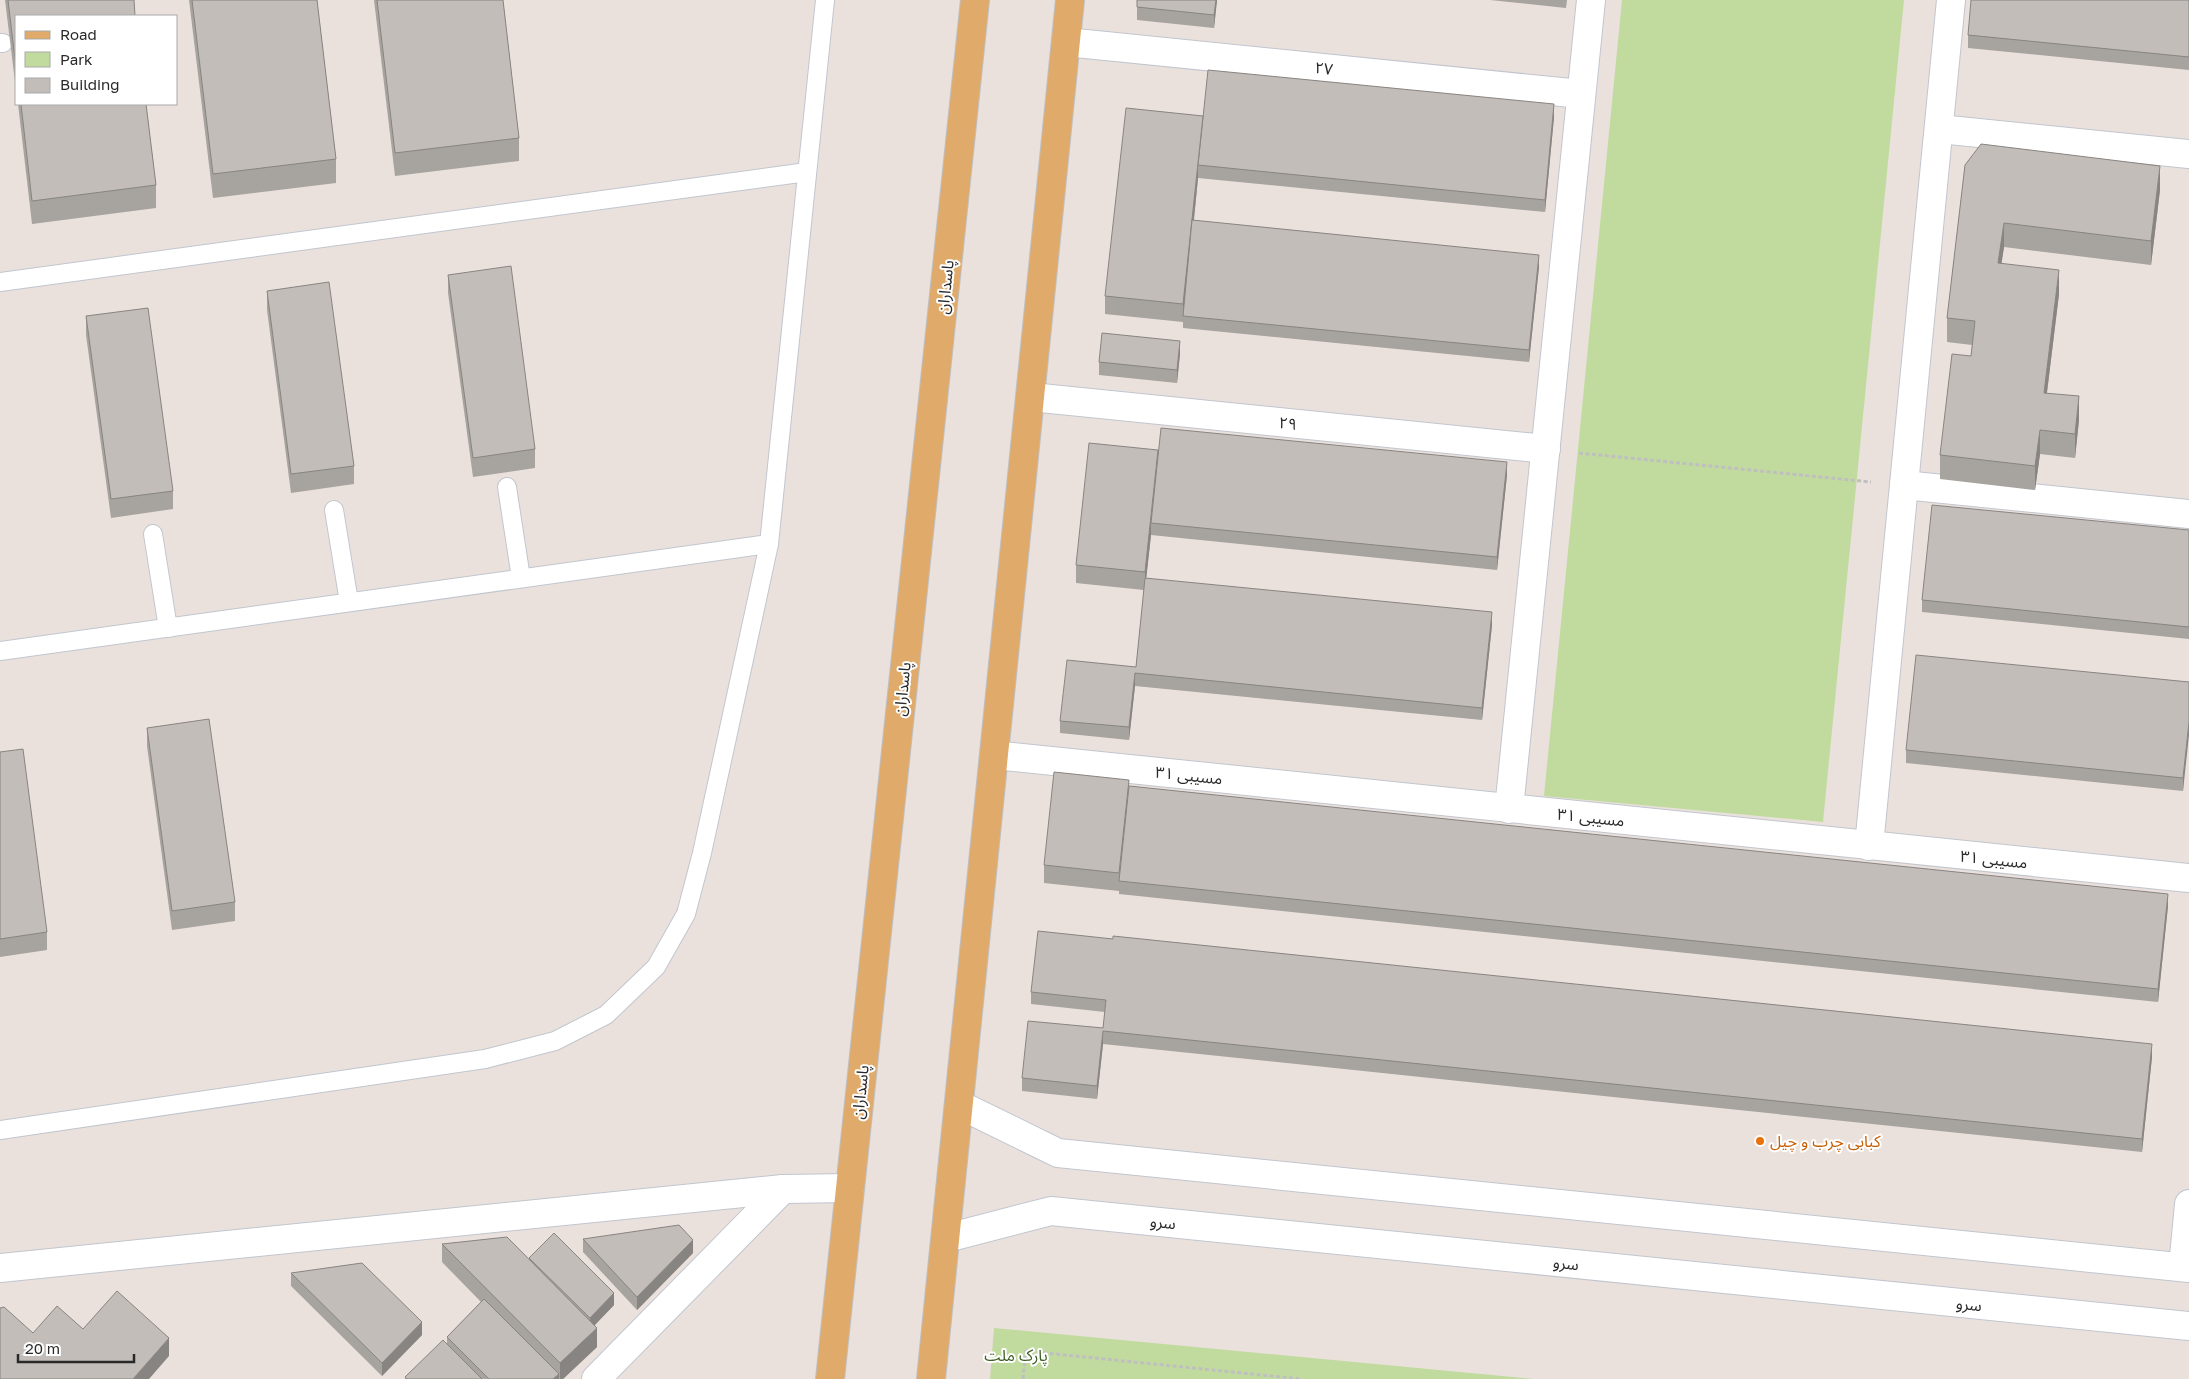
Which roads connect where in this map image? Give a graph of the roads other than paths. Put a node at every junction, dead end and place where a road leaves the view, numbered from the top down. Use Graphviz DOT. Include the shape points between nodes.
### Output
graph roads {
  1 [pos="825,0"];
  2 [pos="975,0"];
  3 [pos="1070,0"];
  4 [pos="1591,0"];
  5 [pos="1951,0"];
  6 [pos="1066,42"];
  7 [pos="1582,94"];
  8 [pos="1939,129"];
  9 [pos="2189,154"];
  10 [pos="807,172"];
  11 [pos="0,282"];
  12 [pos="1031,397"];
  13 [pos="1546,450"];
  14 [pos="1904,485"];
  15 [pos="507,487"];
  16 [pos="334,510"];
  17 [pos="2189,514"];
  18 [pos="152,534"];
  19 [pos="769,544"];
  20 [pos="522,578"];
  21 [pos="349,602"];
  22 [pos="168,628"];
  23 [pos="0,651"];
  24 [pos="994,755"];
  25 [pos="1509,809"];
  26 [pos="1869,846"];
  27 [pos="2189,878"];
  28 [pos="960,1105"];
  29 [pos="0,1130"];
  30 [pos="850,1188"];
  31 [pos="783,1189"];
  32 [pos="2189,1204"];
  33 [pos="947,1238"];
  34 [pos="2186,1267"];
  35 [pos="0,1268"];
  36 [pos="2189,1326"];
  37 [pos="596,1379"];
  38 [pos="830,1379"];
  39 [pos="931,1379"];
  1 -- 10 [label="lane"];
  2 -- 30 [label="main road, پاسداران"];
  3 -- 6 [label="main road"];
  4 -- 7 [label="street"];
  5 -- 8 [label="street"];
  6 -- 7 [label="street, ۲۷"];
  6 -- 12 [label="main road"];
  7 -- 13 [label="street"];
  8 -- 9 [label="street"];
  8 -- 14 [label="street"];
  10 -- 11 [label="lane"];
  10 -- 19 [label="lane"];
  12 -- 13 [label="street, ۲۹"];
  12 -- 24 [label="main road"];
  13 -- 25 [label="street"];
  14 -- 17 [label="street"];
  14 -- 26 [label="street"];
  15 -- 20 [label="lane"];
  16 -- 21 [label="lane"];
  18 -- 22 [label="lane"];
  19 -- 20 [label="lane"];
  19 -- 29 [label="lane" via="686,914 656,967 606,1015 555,1041 485,1059"];
  20 -- 21 [label="lane"];
  21 -- 22 [label="lane"];
  22 -- 23 [label="lane"];
  24 -- 25 [label="street, ۳۱ مسیبی"];
  24 -- 28 [label="main road"];
  25 -- 26 [label="street, ۳۱ مسیبی"];
  26 -- 27 [label="street, ۳۱ مسیبی"];
  28 -- 33 [label="main road"];
  28 -- 34 [label="street" via="1058,1153"];
  30 -- 31 [label="street"];
  30 -- 38 [label="main road, پاسداران"];
  31 -- 35 [label="street"];
  31 -- 37 [label="street"];
  32 -- 34 [label="street"];
  33 -- 36 [label="street, سرو" via="1051,1211"];
  33 -- 39 [label="main road"];
}
